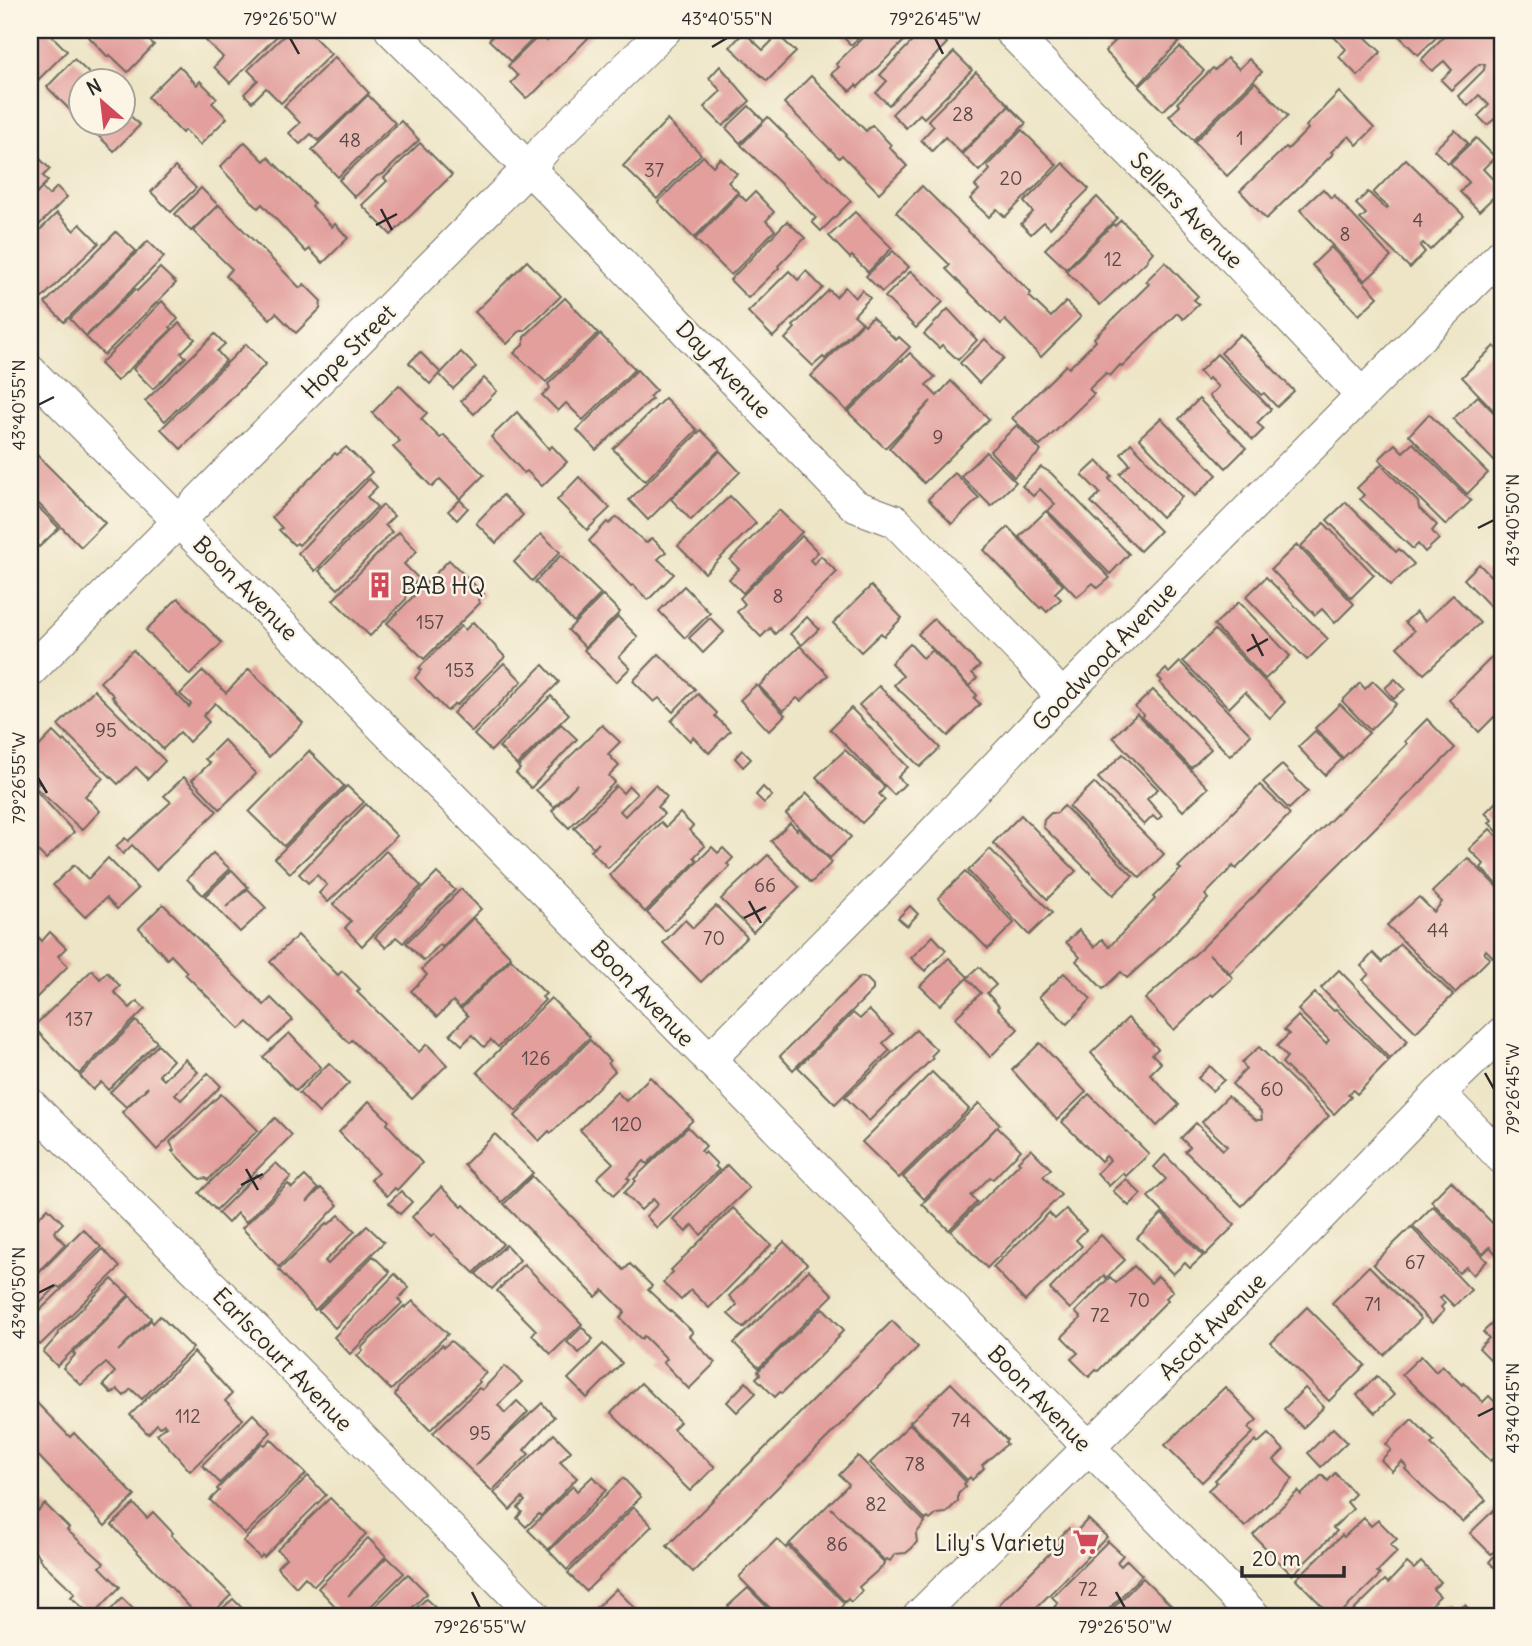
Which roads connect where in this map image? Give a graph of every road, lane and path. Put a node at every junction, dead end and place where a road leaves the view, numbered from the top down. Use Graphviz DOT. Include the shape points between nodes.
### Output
graph roads {
  1 [pos="391,30"];
  2 [pos="665,30"];
  3 [pos="1009,30"];
  4 [pos="529,168"];
  5 [pos="1502,254"];
  6 [pos="30,371"];
  7 [pos="1361,394"];
  8 [pos="178,520"];
  9 [pos="30,671"];
  10 [pos="1062,697"];
  11 [pos="1502,1033"];
  12 [pos="709,1060"];
  13 [pos="1439,1093"];
  14 [pos="30,1104"];
  15 [pos="1502,1158"];
  16 [pos="1089,1447"];
  17 [pos="534,1616"];
  18 [pos="919,1616"];
  19 [pos="1254,1616"];
  1 -- 4 [label="street, Day Avenue"];
  2 -- 4 [label="street, Hope Street"];
  3 -- 7 [label="street, Sellers Avenue" via="1191,213"];
  4 -- 8 [label="street, Hope Street"];
  4 -- 10 [label="street, Day Avenue" via="855,506 895,521"];
  5 -- 7 [label="street, Goodwood Avenue"];
  6 -- 8 [label="street, Boon Avenue"];
  7 -- 10 [label="street, Goodwood Avenue"];
  8 -- 9 [label="street, Hope Street"];
  8 -- 12 [label="street, Boon Avenue"];
  10 -- 12 [label="street, Goodwood Avenue"];
  11 -- 13 [label="street, Ascot Avenue"];
  12 -- 16 [label="street, Boon Avenue"];
  13 -- 15 [label="street"];
  13 -- 16 [label="street, Ascot Avenue"];
  14 -- 17 [label="street, Earlscourt Avenue"];
  16 -- 18 [label="street, Ascot Avenue"];
  16 -- 19 [label="street, Boon Avenue"];
}
